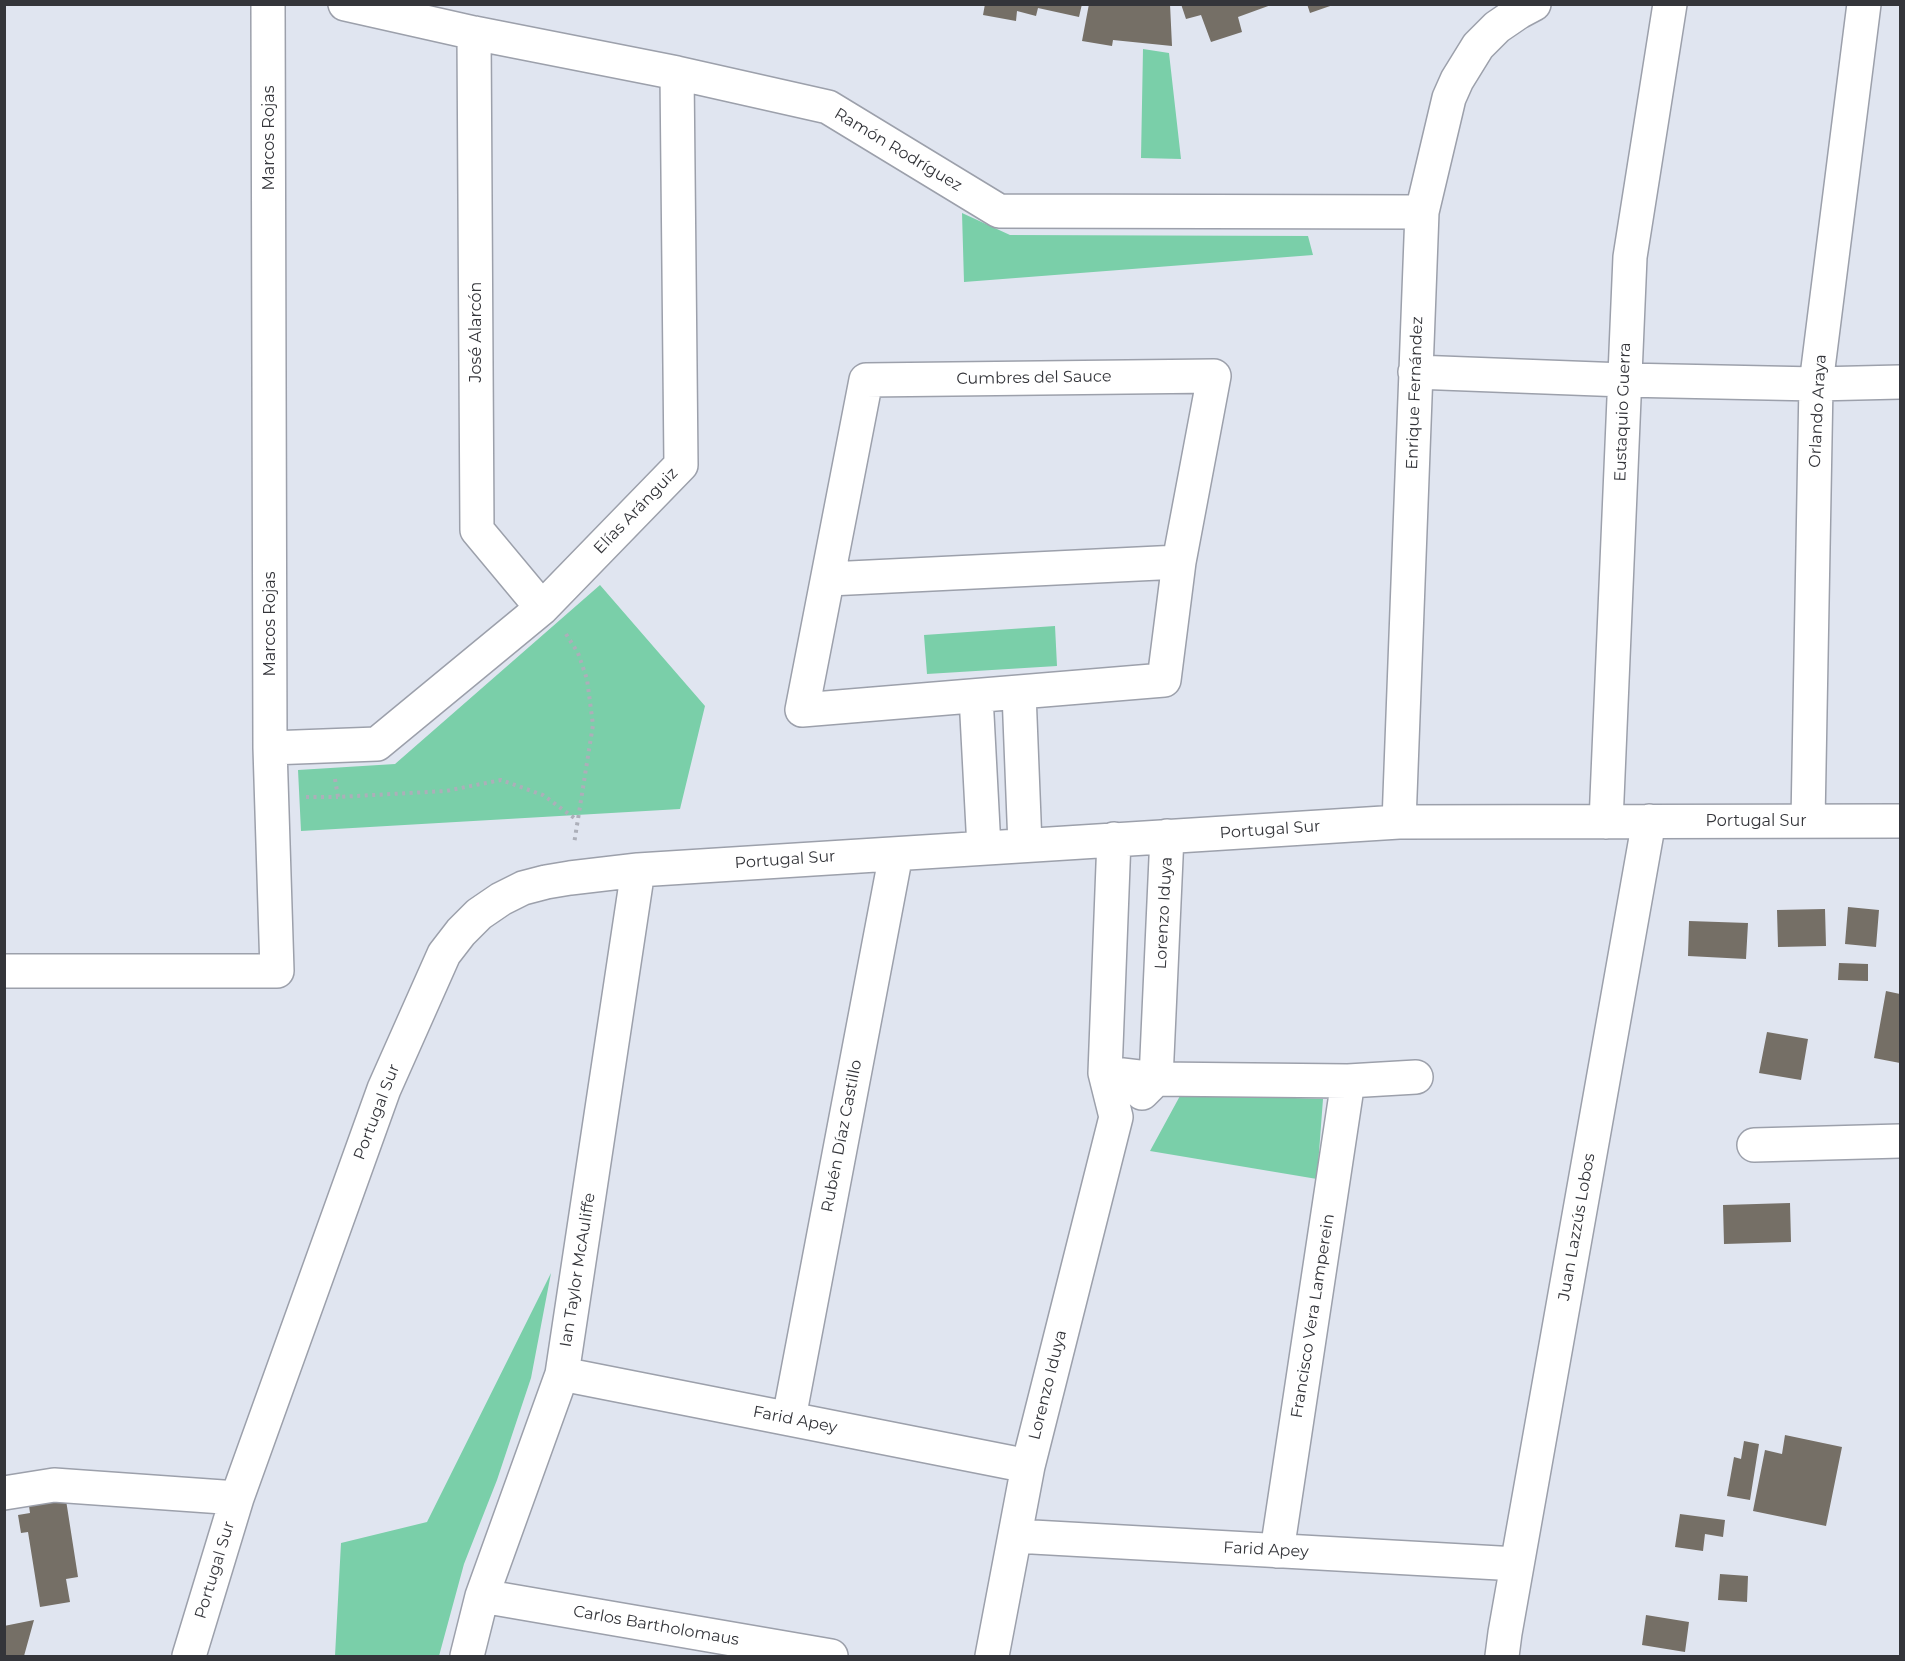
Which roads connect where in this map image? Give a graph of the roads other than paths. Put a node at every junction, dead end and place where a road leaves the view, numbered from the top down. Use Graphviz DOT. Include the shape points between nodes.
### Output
graph roads {
  1 [pos="268,4"];
  2 [pos="345,4"];
  3 [pos="1534,4"];
  4 [pos="1670,4"];
  5 [pos="1864,4"];
  6 [pos="474,33"];
  7 [pos="677,73"];
  8 [pos="1422,212"];
  9 [pos="1415,372"];
  10 [pos="1624,380"];
  11 [pos="1900,382"];
  12 [pos="1816,384"];
  13 [pos="1179,562"];
  14 [pos="829,579"];
  15 [pos="542,608"];
  16 [pos="1019,693"];
  17 [pos="976,696"];
  18 [pos="270,748"];
  19 [pos="1649,821"];
  20 [pos="1808,821"];
  21 [pos="1900,821"];
  22 [pos="1398,822"];
  23 [pos="1606,822"];
  24 [pos="1167,836"];
  25 [pos="1114,839"];
  26 [pos="1025,845"];
  27 [pos="984,848"];
  28 [pos="896,854"];
  29 [pos="638,870"];
  30 [pos="4,971"];
  31 [pos="1106,1073"];
  32 [pos="1416,1077"];
  33 [pos="1156,1079"];
  34 [pos="1348,1081"];
  35 [pos="1116,1117"];
  36 [pos="1900,1141"];
  37 [pos="1754,1145"];
  38 [pos="562,1374"];
  39 [pos="789,1418"];
  40 [pos="1028,1466"];
  41 [pos="4,1493"];
  42 [pos="237,1498"];
  43 [pos="1015,1536"];
  44 [pos="1277,1551"];
  45 [pos="1517,1564"];
  46 [pos="482,1596"];
  47 [pos="1504,1645"];
  48 [pos="189,1656"];
  49 [pos="467,1656"];
  50 [pos="831,1656"];
  51 [pos="992,1656"];
  1 -- 18 [label="street, Marcos Rojas"];
  2 -- 6 [label="street, Ramón Rodríguez"];
  3 -- 8 [label="street, Enrique Fernández" via="1497,27 1478,46 1456,80"];
  4 -- 10 [label="street, Eustaquio Guerra" via="1630,257"];
  5 -- 12 [label="street, Orlando Araya"];
  6 -- 7 [label="street, Ramón Rodríguez"];
  6 -- 15 [label="street, José Alarcón" via="477,530"];
  7 -- 8 [label="street, Ramón Rodríguez" via="828,106 999,211"];
  7 -- 15 [label="street, Elías Aránguiz" via="681,465"];
  8 -- 9 [label="street, Enrique Fernández"];
  9 -- 10 [label="street"];
  9 -- 22 [label="street, Enrique Fernández"];
  10 -- 12 [label="street"];
  10 -- 23 [label="street, Eustaquio Guerra"];
  11 -- 12 [label="street"];
  12 -- 20 [label="street, Orlando Araya"];
  13 -- 14 [label="street"];
  13 -- 14 [label="street, Cumbres del Sauce" via="1214,376 866,380"];
  13 -- 16 [label="street, Cumbres del Sauce" via="1164,680"];
  14 -- 17 [label="street, Cumbres del Sauce" via="802,710"];
  15 -- 18 [label="street, Elías Aránguiz" via="377,744"];
  16 -- 17 [label="street, Cumbres del Sauce"];
  16 -- 26 [label="street"];
  17 -- 27 [label="street"];
  18 -- 30 [label="street, Marcos Rojas" via="277,970"];
  19 -- 20 [label="street, Portugal Sur"];
  19 -- 23 [label="street, Portugal Sur"];
  19 -- 45 [label="street, Juan Lazzús Lobos"];
  20 -- 21 [label="street, Portugal Sur"];
  22 -- 23 [label="street, Portugal Sur"];
  22 -- 24 [label="street, Portugal Sur"];
  24 -- 25 [label="street, Portugal Sur"];
  24 -- 33 [label="street, Lorenzo Iduya"];
  25 -- 26 [label="street, Portugal Sur"];
  25 -- 31 [label="street, Lorenzo Iduya"];
  26 -- 27 [label="street, Portugal Sur"];
  27 -- 28 [label="street, Portugal Sur"];
  28 -- 29 [label="street, Portugal Sur"];
  28 -- 39 [label="street, Rubén Díaz Castillo"];
  29 -- 38 [label="street, Ian Taylor McAuliffe"];
  29 -- 42 [label="street, Portugal Sur" via="523,888 479,914 444,954 384,1089"];
  31 -- 33 [label="street"];
  31 -- 35 [label="street, Lorenzo Iduya"];
  32 -- 34 [label="street"];
  33 -- 34 [label="street"];
  33 -- 35 [label="street"];
  34 -- 44 [label="street, Francisco Vera Lamperein"];
  35 -- 40 [label="street, Lorenzo Iduya"];
  36 -- 37 [label="street"];
  38 -- 39 [label="street, Farid Apey"];
  38 -- 46 [label="street, Ian Taylor McAuliffe"];
  39 -- 40 [label="street, Farid Apey"];
  40 -- 43 [label="street, Lorenzo Iduya"];
  41 -- 42 [label="street" via="54,1485"];
  42 -- 48 [label="street, Portugal Sur"];
  43 -- 44 [label="street, Farid Apey"];
  43 -- 51 [label="street, Lorenzo Iduya"];
  44 -- 45 [label="street, Farid Apey"];
  45 -- 47 [label="street, Juan Lazzús Lobos"];
  46 -- 49 [label="street, Ian Taylor McAuliffe"];
  46 -- 50 [label="street, Carlos Bartholomaus"];
}
